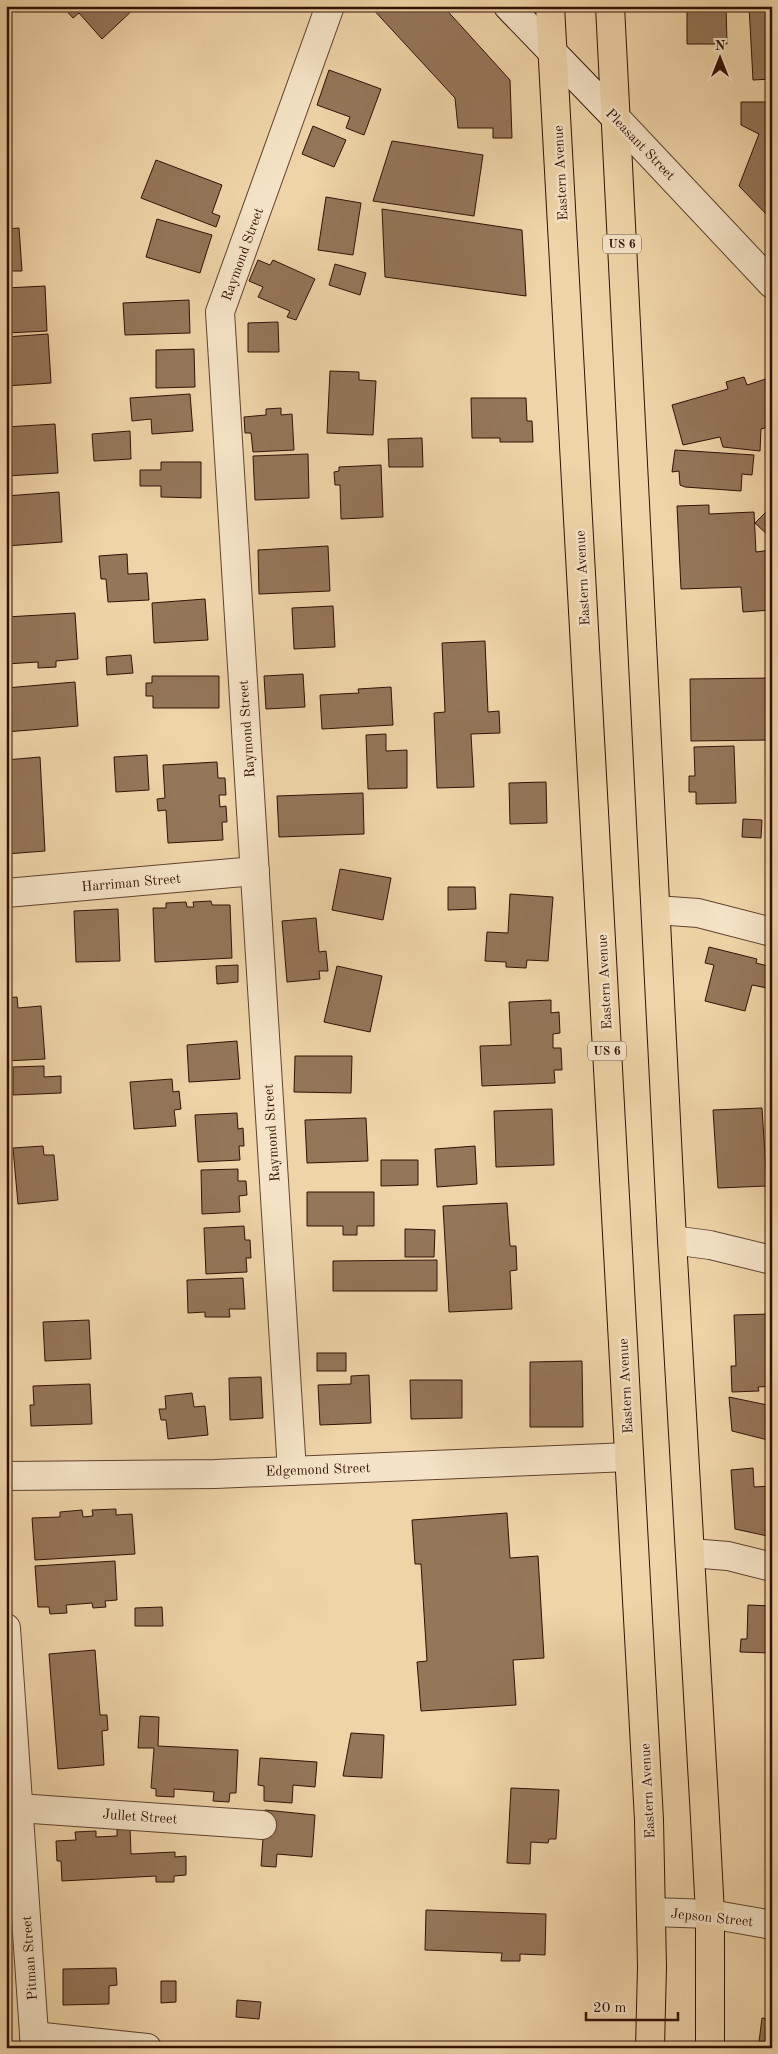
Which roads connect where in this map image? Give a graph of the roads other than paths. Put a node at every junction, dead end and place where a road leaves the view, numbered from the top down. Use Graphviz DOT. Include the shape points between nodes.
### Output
graph roads {
  1 [pos="330,6"];
  2 [pos="508,6"];
  3 [pos="550,6"];
  4 [pos="610,6"];
  5 [pos="553,54"];
  6 [pos="615,117"];
  7 [pos="772,284"];
  8 [pos="255,871"];
  9 [pos="6,893"];
  10 [pos="656,910"];
  11 [pos="772,932"];
  12 [pos="672,1240"];
  13 [pos="772,1260"];
  14 [pos="629,1457"];
  15 [pos="292,1471"];
  16 [pos="6,1476"];
  17 [pos="690,1553"];
  18 [pos="772,1567"];
  19 [pos="6,1628"];
  20 [pos="18,1808"];
  21 [pos="262,1825"];
  22 [pos="652,1912"];
  23 [pos="710,1914"];
  24 [pos="772,1925"];
  25 [pos="34,2042"];
  26 [pos="147,2048"];
  27 [pos="650,2048"];
  28 [pos="710,2048"];
  1 -- 8 [label="street, Raymond Street" via="220,312"];
  2 -- 5 [label="street, Pleasant Street"];
  3 -- 5 [label="main road, Eastern Avenue / US 6"];
  4 -- 6 [label="main road, US 6"];
  5 -- 6 [label="street, Pleasant Street"];
  5 -- 14 [label="main road, Eastern Avenue / US 6"];
  6 -- 7 [label="street, Pleasant Street"];
  6 -- 10 [label="main road, US 6"];
  8 -- 9 [label="street, Harriman Street"];
  8 -- 15 [label="street, Raymond Street"];
  10 -- 11 [label="street" via="698,914"];
  10 -- 12 [label="main road, US 6"];
  12 -- 13 [label="street" via="710,1245"];
  12 -- 17 [label="main road, US 6"];
  14 -- 15 [label="street, Edgemond Street"];
  14 -- 22 [label="main road, Eastern Avenue / US 6"];
  15 -- 16 [label="street, Edgemond Street"];
  17 -- 18 [label="street" via="728,1556"];
  17 -- 23 [label="main road, US 6"];
  19 -- 20 [label="street, Pitman Street"];
  20 -- 21 [label="street, Jullet Street"];
  20 -- 25 [label="street, Pitman Street"];
  22 -- 23 [label="street, Jepson Street"];
  22 -- 27 [label="main road, Eastern Avenue / US 6"];
  23 -- 24 [label="street, Jepson Street"];
  23 -- 28 [label="main road, US 6"];
  25 -- 26 [label="street"];
}
